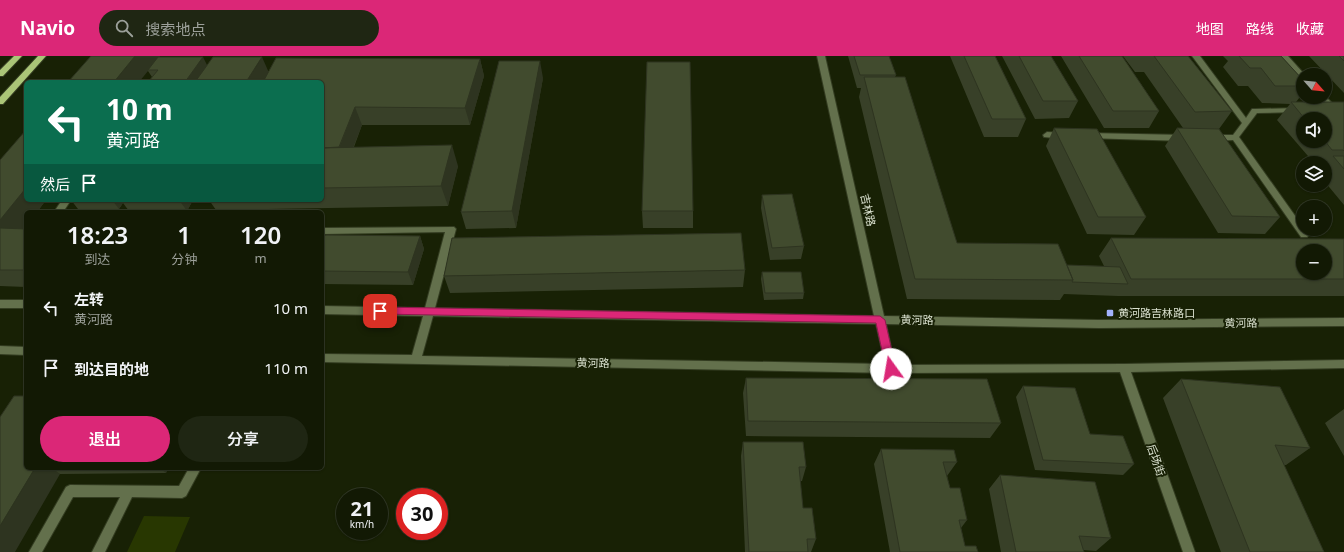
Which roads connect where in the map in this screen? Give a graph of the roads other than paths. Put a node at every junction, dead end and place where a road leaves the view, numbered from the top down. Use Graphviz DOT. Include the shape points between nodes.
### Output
graph roads {
  1 [pos="18,56"];
  2 [pos="42,56"];
  3 [pos="821,56"];
  4 [pos="1196,56"];
  5 [pos="1284,56"];
  6 [pos="1296,69"];
  7 [pos="0,74"];
  8 [pos="0,102"];
  9 [pos="1328,104"];
  10 [pos="1334,110"];
  11 [pos="1344,110"];
  12 [pos="1245,122"];
  13 [pos="1047,135"];
  14 [pos="1235,137"];
  15 [pos="1192,138"];
  16 [pos="1207,138"];
  17 [pos="1296,223"];
  18 [pos="324,231"];
  19 [pos="0,304"];
  20 [pos="24,304"];
  21 [pos="324,310"];
  22 [pos="430,312"];
  23 [pos="880,320"];
  24 [pos="1344,322"];
  25 [pos="0,350"];
  26 [pos="24,351"];
  27 [pos="324,358"];
  28 [pos="416,360"];
  29 [pos="1344,364"];
  30 [pos="1124,368"];
  31 [pos="891,369"];
  32 [pos="194,470"];
  33 [pos="129,491"];
  34 [pos="35,552"];
  35 [pos="98,552"];
  36 [pos="1189,552"];
  1 -- 7 [label="main road"];
  2 -- 8 [label="main road"];
  3 -- 23 [label="street, 吉林路"];
  4 -- 12 [label="street"];
  5 -- 6 [label="street"];
  9 -- 10 [label="street"];
  10 -- 11 [label="street"];
  10 -- 12 [label="street" via="1255,111"];
  12 -- 14 [label="street"];
  13 -- 15 [label="street"];
  14 -- 16 [label="street"];
  14 -- 17 [label="street"];
  18 -- 22 [label="street" via="451,229 453,240"];
  19 -- 20 [label="street"];
  21 -- 22 [label="street, 黄河路"];
  22 -- 23 [label="street, 黄河路"];
  22 -- 28 [label="street"];
  23 -- 24 [label="street, 黄河路" via="1099,324"];
  23 -- 31 [label="street, 吉林路"];
  25 -- 26 [label="street"];
  27 -- 28 [label="street, 黄河路"];
  28 -- 31 [label="street, 黄河路"];
  29 -- 30 [label="street, 黄河路"];
  30 -- 31 [label="street, 黄河路"];
  30 -- 36 [label="street, 后场街"];
  32 -- 33 [label="street" via="182,492"];
  33 -- 34 [label="street" via="70,491"];
  33 -- 35 [label="street"];
}
